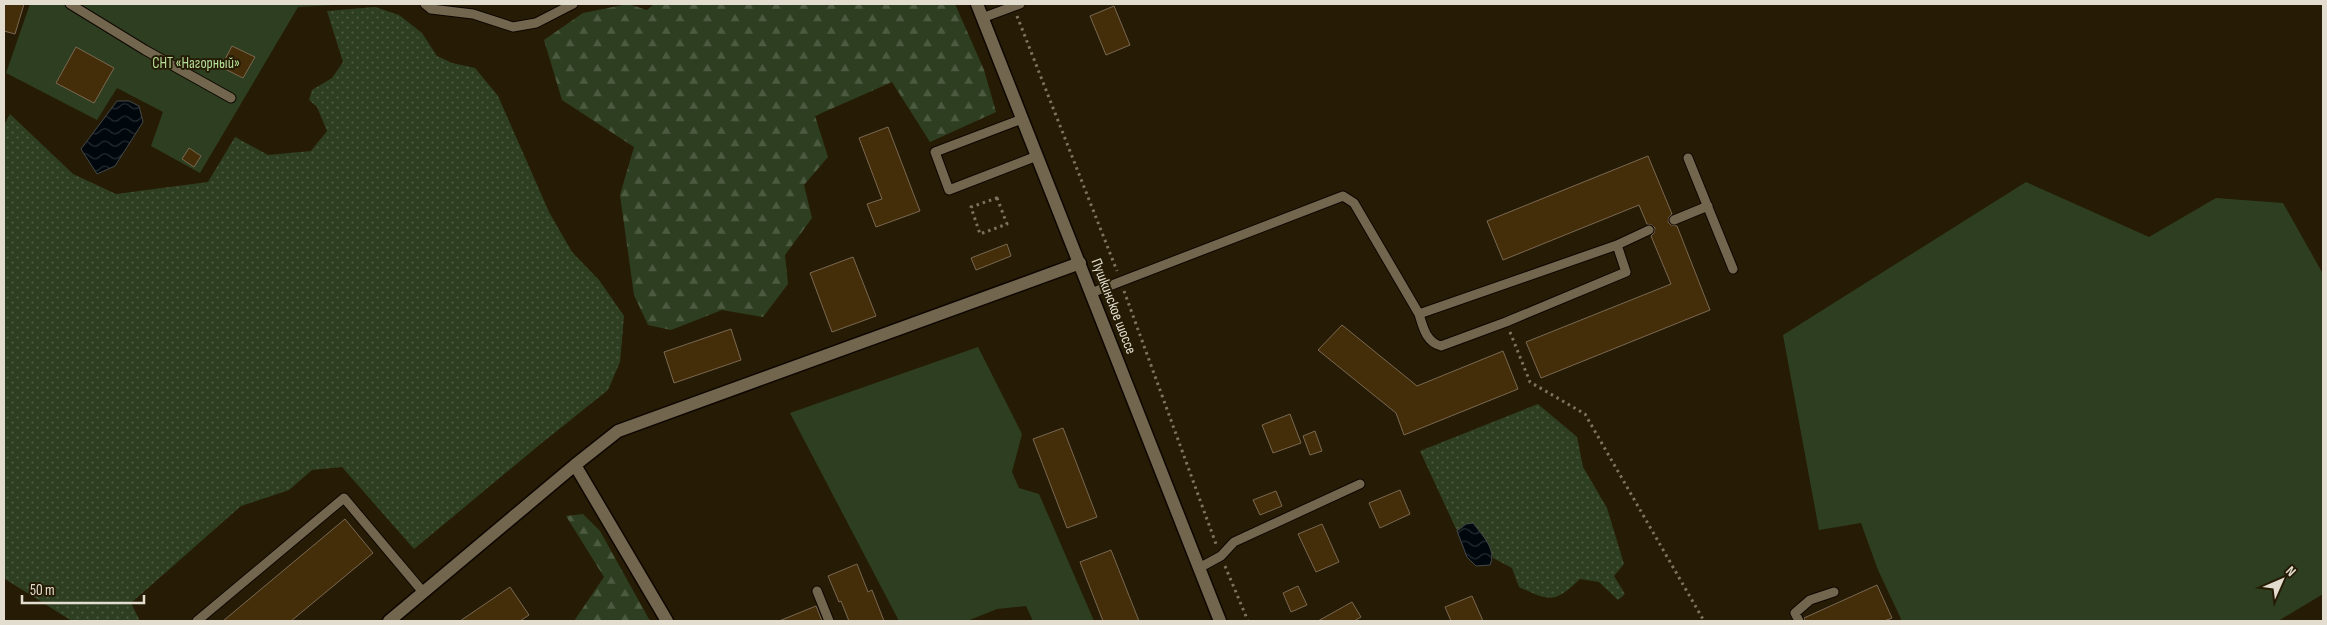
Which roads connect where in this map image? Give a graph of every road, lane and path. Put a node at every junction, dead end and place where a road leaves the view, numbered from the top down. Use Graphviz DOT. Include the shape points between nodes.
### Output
graph roads {
  1 [pos="70,4"];
  2 [pos="425,4"];
  3 [pos="573,4"];
  4 [pos="977,4"];
  5 [pos="1017,5"];
  6 [pos="982,18"];
  7 [pos="231,98"];
  8 [pos="1022,119"];
  9 [pos="1037,156"];
  10 [pos="1688,158"];
  11 [pos="997,198"];
  12 [pos="1708,206"];
  13 [pos="1674,220"];
  14 [pos="1649,230"];
  15 [pos="1616,245"];
  16 [pos="1080,263"];
  17 [pos="1733,269"];
  18 [pos="1121,282"];
  19 [pos="1091,293"];
  20 [pos="1419,314"];
  21 [pos="1506,322"];
  22 [pos="575,465"];
  23 [pos="1360,484"];
  24 [pos="1221,556"];
  25 [pos="1199,568"];
  26 [pos="817,591"];
  27 [pos="423,592"];
  28 [pos="1834,592"];
  29 [pos="197,621"];
  30 [pos="389,621"];
  31 [pos="667,621"];
  32 [pos="829,621"];
  33 [pos="1220,621"];
  34 [pos="1248,621"];
  35 [pos="1704,621"];
  36 [pos="1799,621"];
  1 -- 7 [label="lane"];
  2 -- 3 [label="lane" via="431,9 473,14 513,27 536,23"];
  4 -- 6 [label="street, Пушкинское шоссе"];
  5 -- 6 [label="lane"];
  5 -- 18 [label="path"];
  6 -- 8 [label="street, Пушкинское шоссе"];
  8 -- 9 [label="street, Пушкинское шоссе"];
  8 -- 9 [label="lane" via="935,152 949,190"];
  9 -- 16 [label="street, Пушкинское шоссе"];
  10 -- 12 [label="lane"];
  11 -- 11 [label="path" via="1007,224 980,234 971,208"];
  12 -- 13 [label="lane"];
  12 -- 17 [label="lane"];
  14 -- 15 [label="lane"];
  15 -- 20 [label="lane"];
  15 -- 21 [label="lane" via="1626,272"];
  16 -- 19 [label="street, Пушкинское шоссе"];
  16 -- 22 [label="street" via="618,431"];
  18 -- 19 [label="lane"];
  18 -- 20 [label="lane" via="1343,196 1354,204"];
  18 -- 24 [label="path"];
  19 -- 25 [label="street, Пушкинское шоссе"];
  20 -- 21 [label="lane" via="1425,334 1434,344 1441,346"];
  21 -- 35 [label="path" via="1530,382 1585,414"];
  22 -- 27 [label="street"];
  22 -- 31 [label="street"];
  23 -- 24 [label="lane" via="1234,542"];
  24 -- 25 [label="lane"];
  24 -- 34 [label="path"];
  25 -- 33 [label="street, Пушкинское шоссе"];
  26 -- 32 [label="lane"];
  27 -- 29 [label="lane" via="344,498"];
  27 -- 30 [label="street"];
  28 -- 36 [label="lane" via="1810,600 1796,613"];
}
